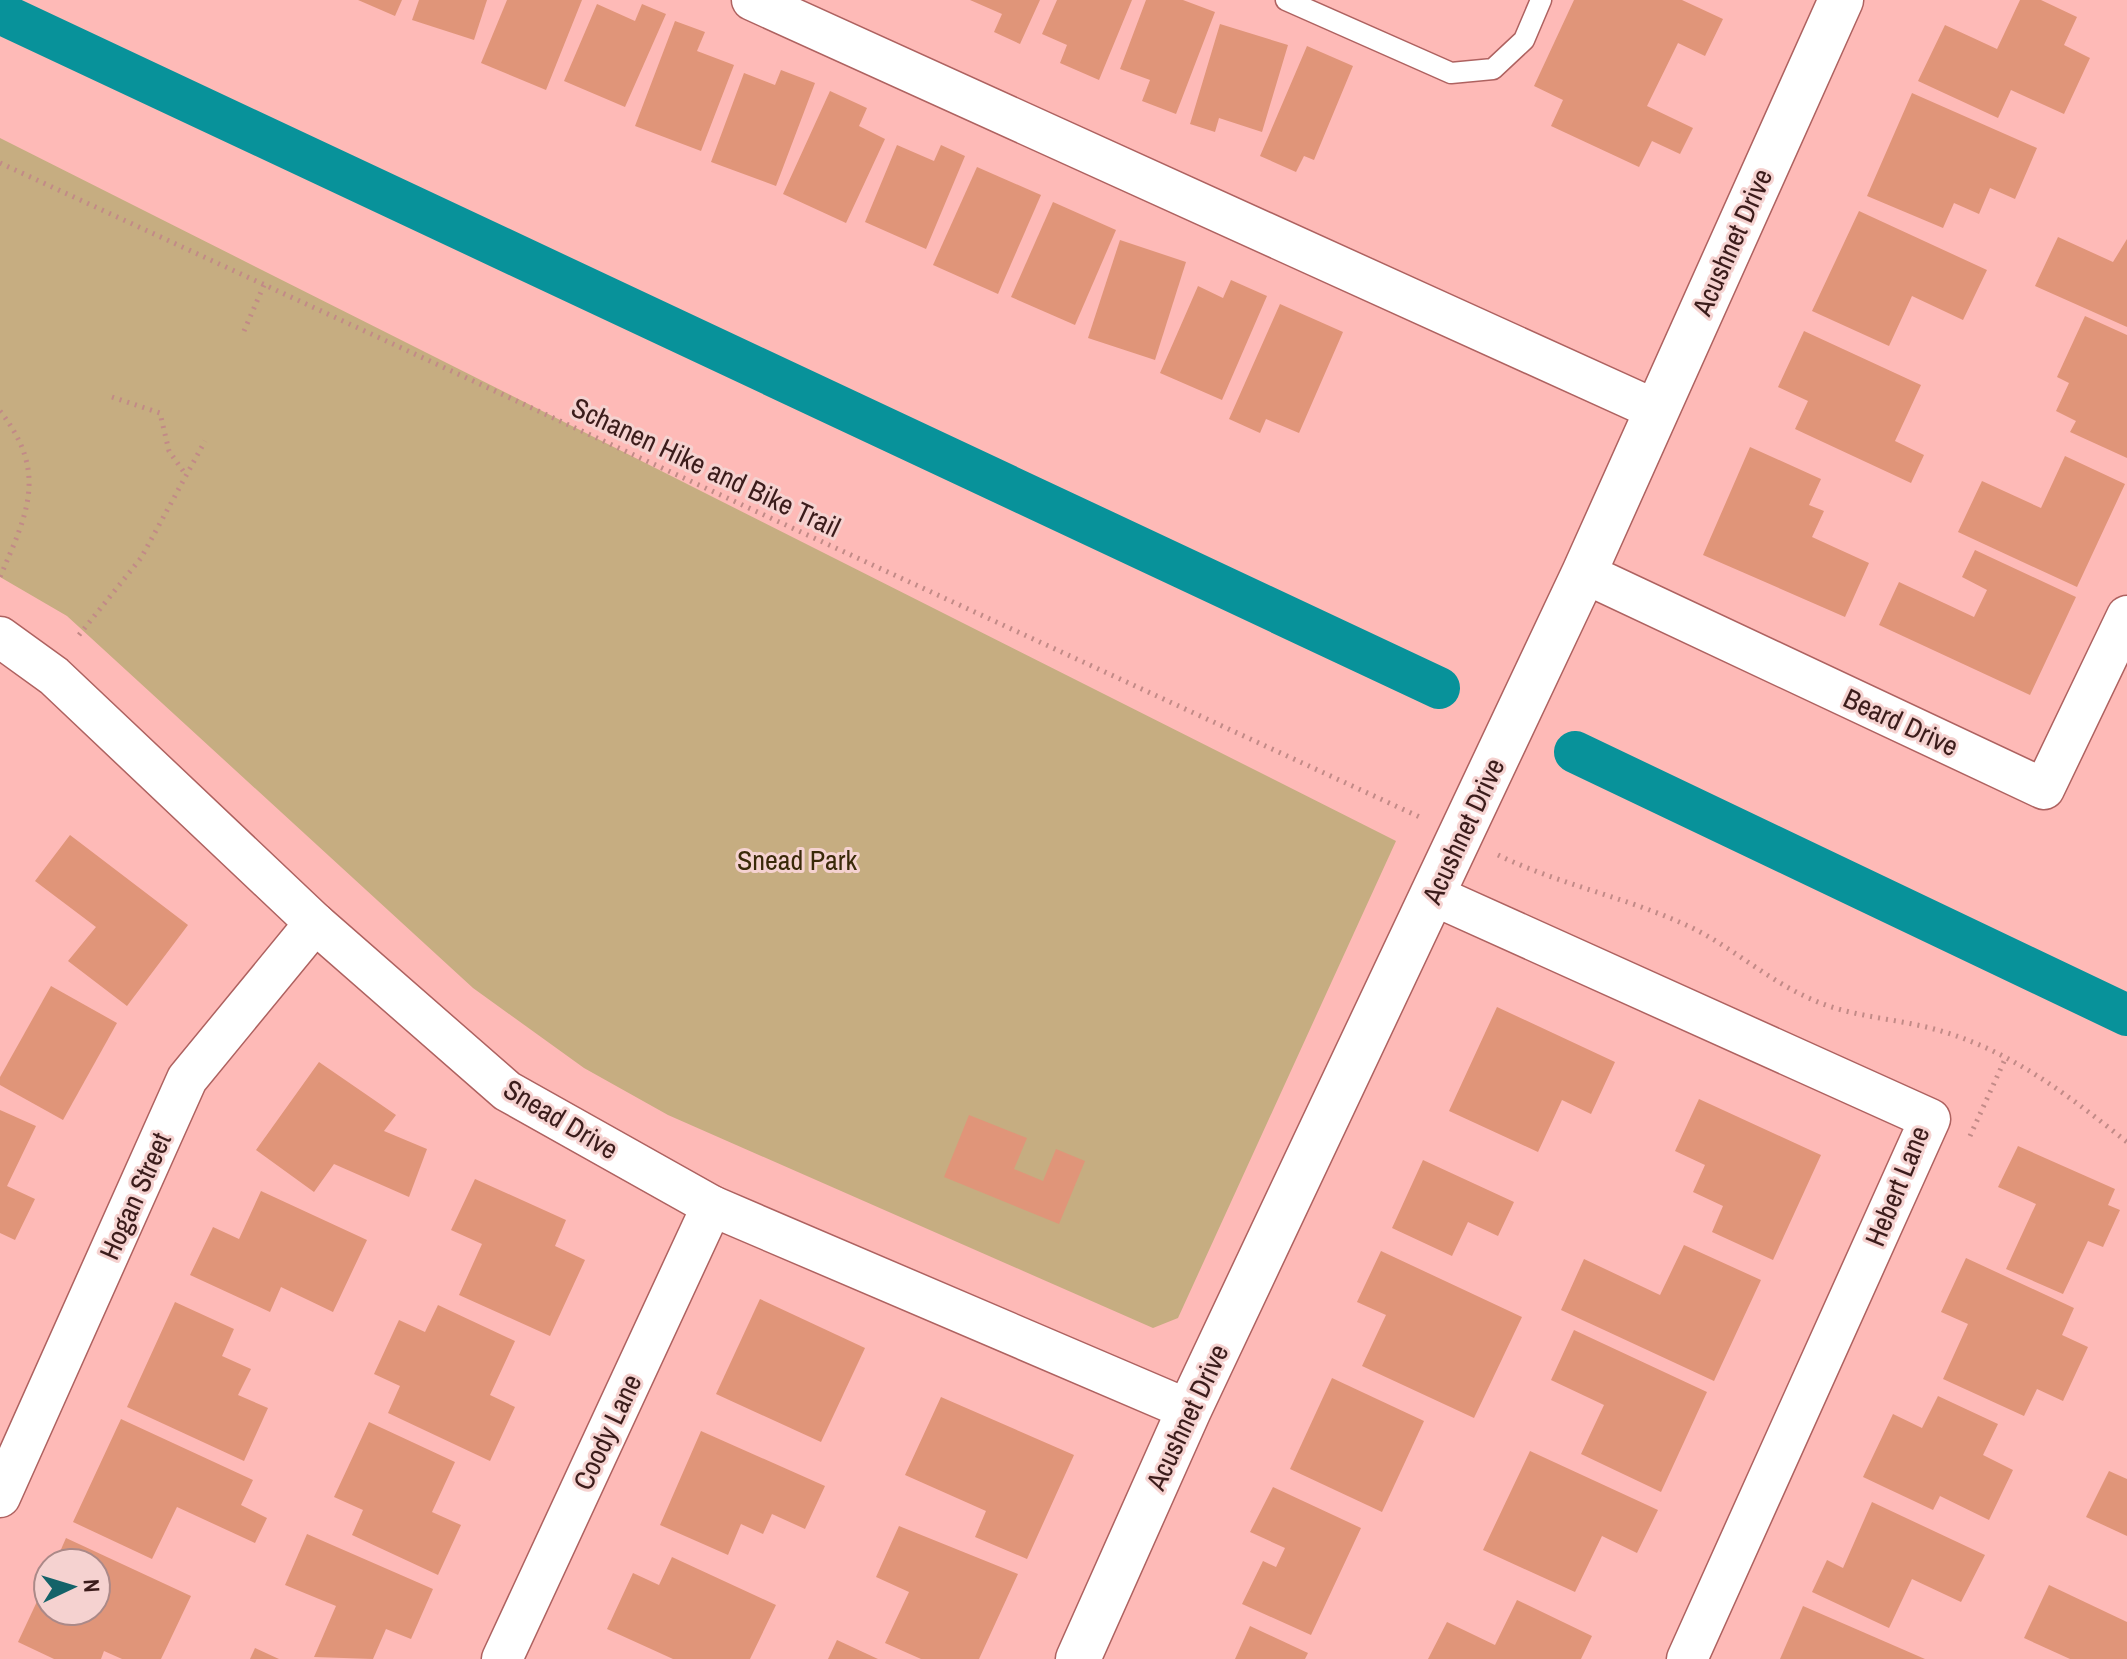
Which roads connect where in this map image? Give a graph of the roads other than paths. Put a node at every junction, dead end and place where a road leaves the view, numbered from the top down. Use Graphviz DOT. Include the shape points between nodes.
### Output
graph roads {
  1 [pos="752,0"];
  2 [pos="1286,0"];
  3 [pos="1541,0"];
  4 [pos="1841,0"];
  5 [pos="1656,410"];
  6 [pos="1584,573"];
  7 [pos="2127,616"];
  8 [pos="0,637"];
  9 [pos="1433,895"];
  10 [pos="315,923"];
  11 [pos="712,1206"];
  12 [pos="1189,1410"];
  13 [pos="0,1497"];
  14 [pos="502,1659"];
  15 [pos="1078,1659"];
  16 [pos="1687,1659"];
  1 -- 5 [label="street"];
  2 -- 3 [label="lane" via="1451,73 1493,69 1524,40"];
  4 -- 5 [label="street, Acushnet Drive"];
  5 -- 6 [label="street, Acushnet Drive"];
  6 -- 7 [label="street, Beard Drive" via="2044,789"];
  6 -- 9 [label="street, Acushnet Drive"];
  8 -- 10 [label="street, Snead Drive" via="54,676"];
  9 -- 12 [label="street, Acushnet Drive"];
  9 -- 16 [label="street, Hebert Lane" via="1930,1119"];
  10 -- 11 [label="street, Snead Drive" via="507,1091"];
  10 -- 13 [label="street, Hogan Street" via="187,1079"];
  11 -- 12 [label="street, Snead Drive"];
  11 -- 14 [label="street, Coody Lane"];
  12 -- 15 [label="street, Acushnet Drive"];
}
